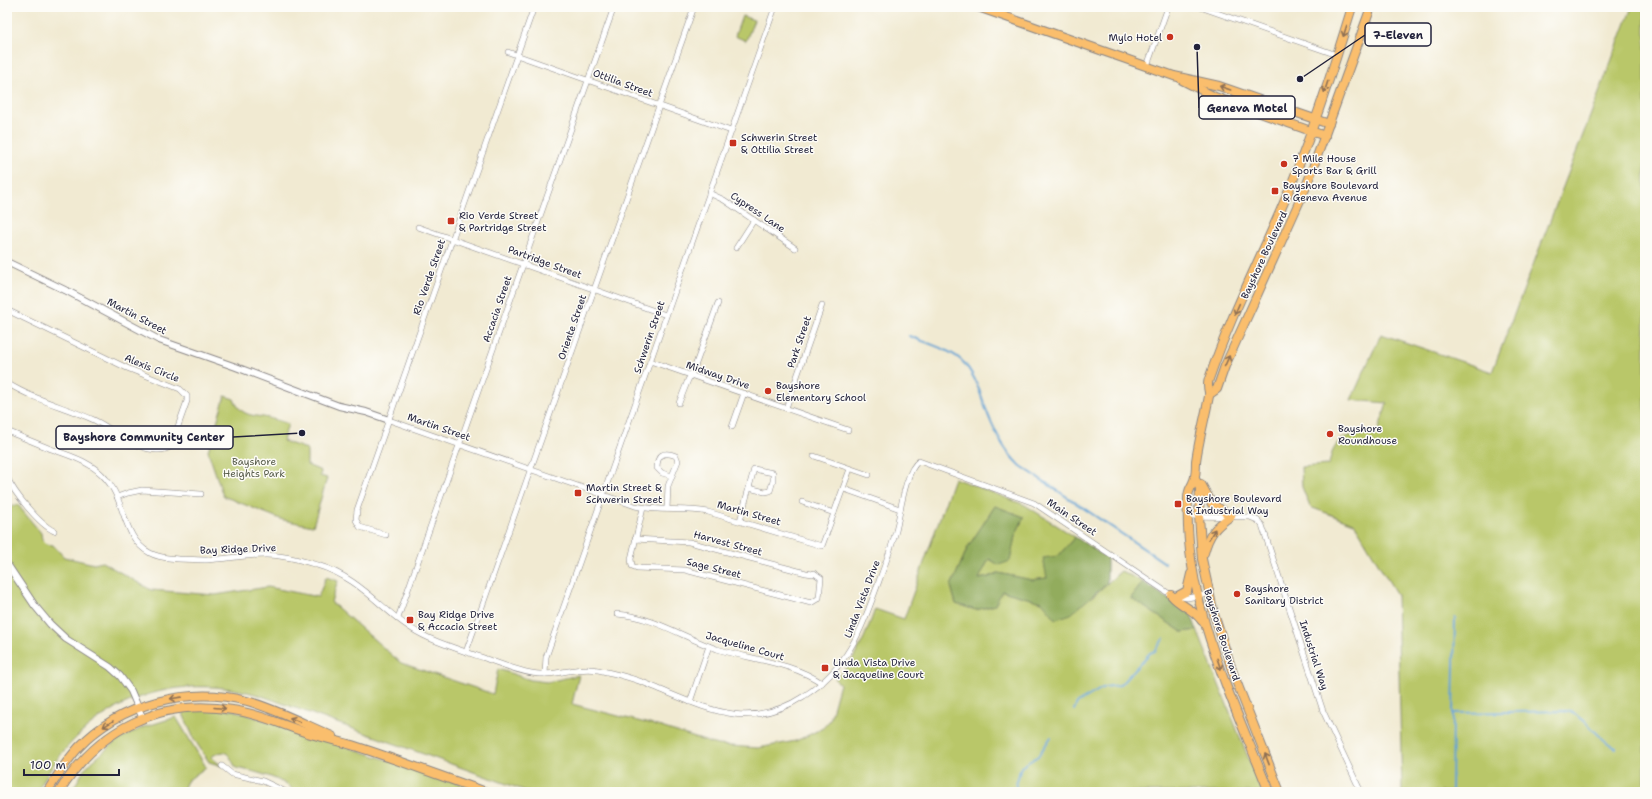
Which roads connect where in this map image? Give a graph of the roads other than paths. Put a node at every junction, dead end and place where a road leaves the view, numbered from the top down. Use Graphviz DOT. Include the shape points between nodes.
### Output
graph roads {
  1 [pos="534,7"];
  2 [pos="614,7"];
  3 [pos="694,7"];
  4 [pos="775,7"];
  5 [pos="978,7"];
  6 [pos="1168,7"];
  7 [pos="1200,7"];
  8 [pos="1352,7"];
  9 [pos="1371,7"];
  10 [pos="508,52"];
  11 [pos="517,55"];
  12 [pos="1337,55"];
  13 [pos="1147,66"];
  14 [pos="1174,76"];
  15 [pos="588,80"];
  16 [pos="659,105"];
  17 [pos="1315,119"];
  18 [pos="1329,124"];
  19 [pos="731,131"];
  20 [pos="1312,131"];
  21 [pos="1325,136"];
  22 [pos="709,193"];
  23 [pos="754,220"];
  24 [pos="418,227"];
  25 [pos="452,239"];
  26 [pos="736,248"];
  27 [pos="795,248"];
  28 [pos="7,262"];
  29 [pos="523,264"];
  30 [pos="594,289"];
  31 [pos="718,303"];
  32 [pos="822,305"];
  33 [pos="7,310"];
  34 [pos="666,315"];
  35 [pos="650,361"];
  36 [pos="691,375"];
  37 [pos="7,383"];
  38 [pos="744,392"];
  39 [pos="1210,394"];
  40 [pos="679,403"];
  41 [pos="786,408"];
  42 [pos="388,420"];
  43 [pos="732,427"];
  44 [pos="848,430"];
  45 [pos="8,434"];
  46 [pos="459,444"];
  47 [pos="814,456"];
  48 [pos="917,462"];
  49 [pos="531,469"];
  50 [pos="850,469"];
  51 [pos="869,475"];
  52 [pos="672,476"];
  53 [pos="1195,476"];
  54 [pos="7,477"];
  55 [pos="749,488"];
  56 [pos="844,489"];
  57 [pos="201,494"];
  58 [pos="603,494"];
  59 [pos="117,497"];
  60 [pos="802,502"];
  61 [pos="643,508"];
  62 [pos="667,509"];
  63 [pos="900,509"];
  64 [pos="834,513"];
  65 [pos="1188,516"];
  66 [pos="1199,516"];
  67 [pos="1231,516"];
  68 [pos="740,521"];
  69 [pos="54,531"];
  70 [pos="386,534"];
  71 [pos="635,540"];
  72 [pos="1202,559"];
  73 [pos="1191,561"];
  74 [pos="7,564"];
  75 [pos="814,572"];
  76 [pos="1208,594"];
  77 [pos="1174,596"];
  78 [pos="1198,597"];
  79 [pos="617,614"];
  80 [pos="398,618"];
  81 [pos="1207,627"];
  82 [pos="709,646"];
  83 [pos="466,652"];
  84 [pos="545,674"];
  85 [pos="822,683"];
  86 [pos="690,702"];
  87 [pos="139,708"];
  88 [pos="144,719"];
  89 [pos="356,746"];
  90 [pos="222,766"];
  91 [pos="48,792"];
  92 [pos="59,792"];
  93 [pos="286,792"];
  94 [pos="486,792"];
  95 [pos="1269,792"];
  96 [pos="1280,792"];
  97 [pos="1361,792"];
  1 -- 11 [label="street, Rio Verde Street"];
  2 -- 15 [label="street, Accacia Street"];
  3 -- 16 [label="street, Oriente Street"];
  4 -- 19 [label="street, Schwerin Street"];
  5 -- 13 [label="main road"];
  6 -- 13 [label="street"];
  7 -- 12 [label="street"];
  8 -- 12 [label="main road, Bayshore Boulevard, one-way"];
  9 -- 18 [label="main road, Bayshore Boulevard"];
  10 -- 11 [label="street, Ottilia Street"];
  11 -- 15 [label="street, Ottilia Street"];
  11 -- 25 [label="street, Rio Verde Street"];
  12 -- 17 [label="main road, Bayshore Boulevard, one-way"];
  13 -- 14 [label="main road"];
  17 -- 14 [label="main road, one-way" via="1219,86"];
  14 -- 20 [label="main road" via="1215,97"];
  15 -- 16 [label="street, Ottilia Street"];
  15 -- 29 [label="street, Accacia Street"];
  16 -- 19 [label="street, Ottilia Street"];
  16 -- 30 [label="street, Oriente Street"];
  17 -- 18 [label="main road"];
  17 -- 20 [label="main road, Bayshore Boulevard"];
  18 -- 21 [label="main road, Bayshore Boulevard"];
  19 -- 22 [label="street, Schwerin Street"];
  20 -- 21 [label="main road"];
  20 -- 39 [label="main road, Bayshore Boulevard, one-way" via="1290,189 1211,372 1207,386"];
  39 -- 21 [label="main road, Bayshore Boulevard, one-way" via="1217,389 1297,208"];
  22 -- 23 [label="street, Cypress Lane"];
  22 -- 34 [label="street, Schwerin Street"];
  23 -- 26 [label="street"];
  23 -- 27 [label="street, Cypress Lane"];
  24 -- 25 [label="street, Partridge Street"];
  25 -- 29 [label="street, Partridge Street"];
  25 -- 42 [label="street, Rio Verde Street"];
  28 -- 42 [label="street, Martin Street" via="159,340 332,404"];
  29 -- 30 [label="street, Partridge Street"];
  29 -- 46 [label="street, Accacia Street"];
  30 -- 34 [label="street, Partridge Street"];
  30 -- 49 [label="street, Oriente Street"];
  31 -- 36 [label="street"];
  32 -- 41 [label="street, Park Street"];
  33 -- 37 [label="street, Alexis Circle" via="127,368 180,388 187,396 187,401 171,446 157,450 137,445 95,420 30,396"];
  34 -- 35 [label="street, Schwerin Street"];
  35 -- 36 [label="street, Midway Drive"];
  35 -- 58 [label="street, Schwerin Street"];
  36 -- 38 [label="street, Midway Drive"];
  36 -- 40 [label="street"];
  38 -- 41 [label="street, Midway Drive"];
  38 -- 43 [label="street"];
  39 -- 53 [label="main road, Bayshore Boulevard" via="1201,429"];
  41 -- 44 [label="street, Midway Drive"];
  42 -- 46 [label="street, Martin Street"];
  42 -- 70 [label="street, Rio Verde Street" via="356,516 358,524 363,528"];
  45 -- 59 [label="street, Bay Ridge Drive" via="91,465 105,477"];
  46 -- 49 [label="street, Martin Street"];
  46 -- 80 [label="street, Accacia Street"];
  47 -- 50 [label="street"];
  48 -- 63 [label="street, Linda Vista Drive"];
  48 -- 77 [label="street, Main Street" via="922,461 1034,503"];
  49 -- 58 [label="street, Martin Street"];
  49 -- 83 [label="street, Oriente Street"];
  50 -- 51 [label="street"];
  50 -- 56 [label="street, Martin Street"];
  52 -- 52 [label="street" via="678,458 664,453 658,458 657,468 662,473"];
  52 -- 62 [label="street" via="668,486"];
  53 -- 65 [label="main road, Bayshore Boulevard" via="1189,488"];
  53 -- 66 [label="main road, Bayshore Boulevard" via="1200,488"];
  53 -- 67 [label="main road" via="1212,504"];
  54 -- 69 [label="street" via="40,522"];
  55 -- 55 [label="street" via="754,469 773,473 770,491"];
  55 -- 68 [label="street"];
  56 -- 63 [label="street"];
  56 -- 64 [label="street, Martin Street"];
  57 -- 59 [label="street" via="142,490"];
  58 -- 61 [label="street, Martin Street"];
  58 -- 84 [label="street, Schwerin Street" via="546,657"];
  59 -- 80 [label="street, Bay Ridge Drive" via="134,540 152,554 164,558 200,560 272,555 319,565 352,580"];
  60 -- 64 [label="street"];
  61 -- 62 [label="street, Martin Street"];
  61 -- 71 [label="street, Sage Street"];
  62 -- 68 [label="street, Martin Street" via="700,510"];
  63 -- 85 [label="street, Linda Vista Drive" via="894,538 862,628 844,659"];
  64 -- 68 [label="street, Martin Street" via="822,546"];
  65 -- 66 [label="street, Industrial Way"];
  65 -- 73 [label="main road, Bayshore Boulevard"];
  66 -- 67 [label="street, Industrial Way"];
  66 -- 72 [label="main road, Bayshore Boulevard"];
  72 -- 67 [label="main road, one-way" via="1215,528"];
  67 -- 97 [label="street, Industrial Way" via="1253,518 1263,528 1321,706"];
  71 -- 75 [label="street, Harvest Street" via="690,542 806,573"];
  71 -- 75 [label="street, Sage Street" via="631,559 632,566 637,568 685,570 811,603 819,598 821,586 821,578"];
  72 -- 76 [label="main road, Bayshore Boulevard"];
  73 -- 77 [label="main road" via="1188,590"];
  73 -- 78 [label="main road, Bayshore Boulevard"];
  74 -- 87 [label="street" via="50,624 76,646 117,672"];
  76 -- 78 [label="street"];
  96 -- 76 [label="main road, Bayshore Boulevard, one-way" via="1233,672"];
  77 -- 78 [label="street"];
  77 -- 81 [label="main road" via="1176,601 1192,609"];
  78 -- 81 [label="main road, Bayshore Boulevard"];
  79 -- 82 [label="street, Jacqueline Court" via="651,620"];
  80 -- 83 [label="street, Bay Ridge Drive" via="420,634"];
  81 -- 95 [label="main road, Bayshore Boulevard, one-way" via="1223,676"];
  82 -- 85 [label="street, Jacqueline Court" via="769,661 809,675"];
  82 -- 86 [label="street"];
  83 -- 84 [label="street, Bay Ridge Drive" via="532,673"];
  84 -- 86 [label="street, Linda Vista Drive" via="594,669 646,684"];
  85 -- 86 [label="street, Linda Vista Drive" via="789,705 764,713 723,713"];
  87 -- 88 [label="street"];
  89 -- 87 [label="main road, one-way" via="271,709 236,699 214,696 181,697"];
  87 -- 91 [label="main road, one-way" via="112,721 84,742 66,762"];
  88 -- 89 [label="main road, one-way" via="163,712 212,707 254,715"];
  88 -- 92 [label="main road" via="120,730 96,746 77,766"];
  89 -- 94 [label="main road"];
  90 -- 93 [label="street" via="232,774 262,781"];
}
